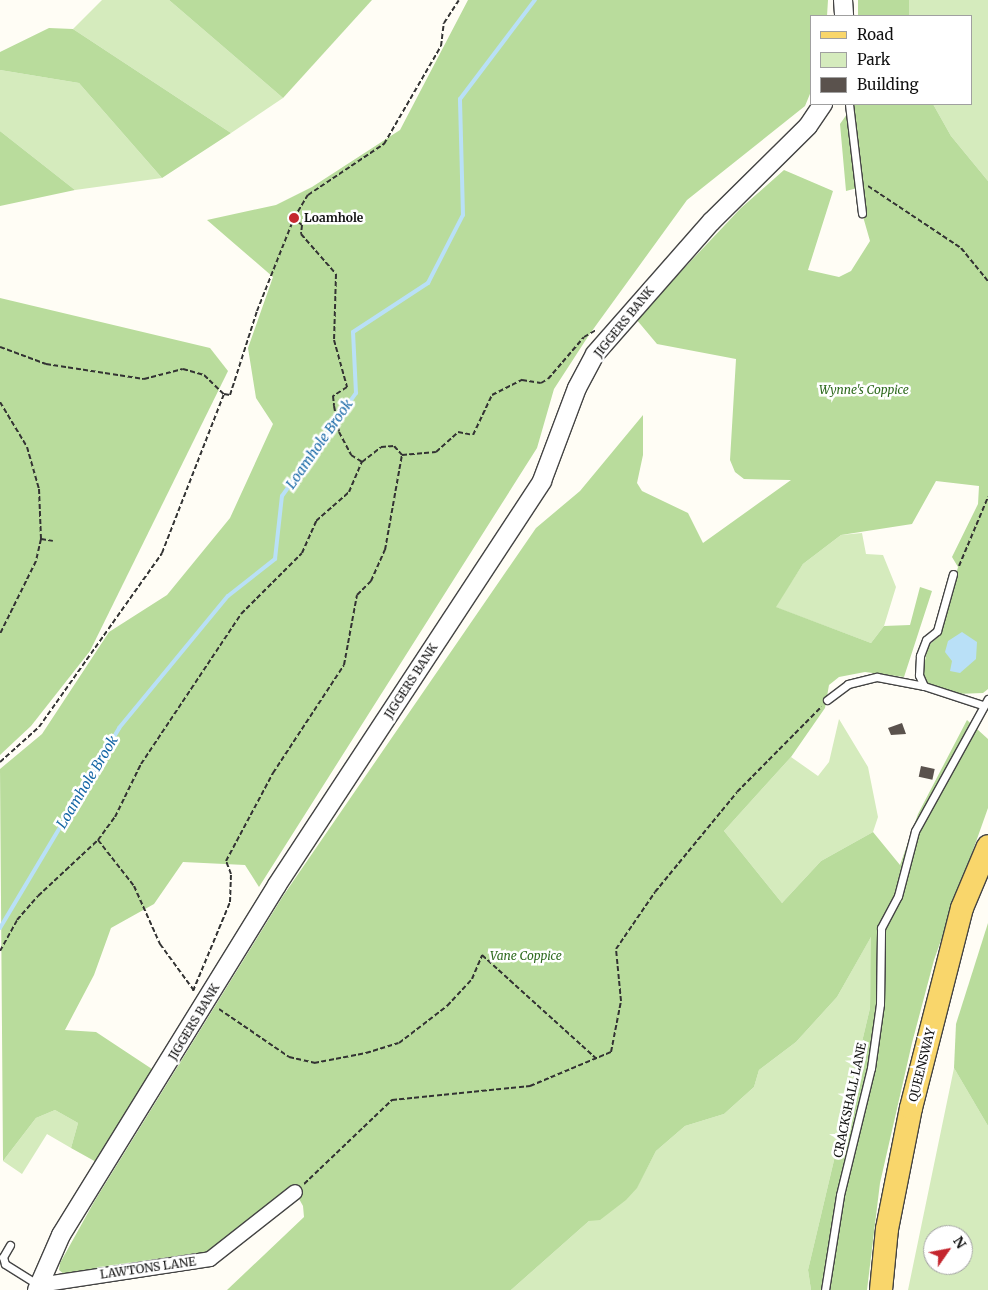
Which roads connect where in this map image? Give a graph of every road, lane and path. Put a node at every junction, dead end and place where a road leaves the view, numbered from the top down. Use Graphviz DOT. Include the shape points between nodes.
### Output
graph roads {
  1 [pos="459,0"];
  2 [pos="843,0"];
  3 [pos="844,15"];
  4 [pos="822,105"];
  5 [pos="849,105"];
  6 [pos="858,179"];
  7 [pos="862,213"];
  8 [pos="293,218"];
  9 [pos="988,281"];
  10 [pos="611,335"];
  11 [pos="0,346"];
  12 [pos="224,394"];
  13 [pos="0,402"];
  14 [pos="402,455"];
  15 [pos="362,462"];
  16 [pos="988,497"];
  17 [pos="41,539"];
  18 [pos="53,541"];
  19 [pos="953,574"];
  20 [pos="0,634"];
  21 [pos="924,686"];
  22 [pos="988,699"];
  23 [pos="827,700"];
  24 [pos="982,705"];
  25 [pos="0,762"];
  26 [pos="98,840"];
  27 [pos="988,846"];
  28 [pos="0,951"];
  29 [pos="200,996"];
  30 [pos="598,1060"];
  31 [pos="295,1192"];
  32 [pos="10,1245"];
  33 [pos="38,1287"];
  34 [pos="825,1290"];
  35 [pos="881,1290"];
  1 -- 8 [label="path" via="444,23 441,46 384,144 308,195"];
  2 -- 3 [label="street"];
  4 -- 10 [label="street, JIGGERS BANK" via="808,126 711,222"];
  5 -- 6 [label="lane"];
  6 -- 7 [label="lane"];
  6 -- 9 [label="path" via="961,248"];
  8 -- 12 [label="path" via="257,310 230,395"];
  8 -- 15 [label="path" via="302,225 301,234 336,274 334,340 346,386 332,396 338,432 351,455"];
  10 -- 14 [label="path" via="598,329 584,337 541,383 522,380 492,395 473,435 458,432 436,452"];
  10 -- 29 [label="street, JIGGERS BANK" via="576,388 542,481 277,885"];
  11 -- 12 [label="path" via="46,364 144,379 183,369 204,375"];
  12 -- 25 [label="path" via="162,553 39,727"];
  13 -- 17 [label="path" via="27,447 39,489"];
  14 -- 15 [label="path" via="394,446 380,447"];
  14 -- 29 [label="path" via="385,550 372,581 357,595 344,665 273,773 226,861 231,874 230,902"];
  15 -- 26 [label="path" via="349,492 316,521 302,553 241,614 141,764 115,817"];
  16 -- 19 [label="path" via="964,559"];
  17 -- 18 [label="path"];
  17 -- 20 [label="path" via="36,562"];
  19 -- 21 [label="lane" via="937,631 926,640 920,656 919,676"];
  21 -- 23 [label="lane" via="878,677 848,684"];
  21 -- 24 [label="lane"];
  22 -- 24 [label="lane, CRACKSHALL LANE"];
  23 -- 30 [label="path" via="736,792 655,892 616,949 621,1001 611,1052"];
  24 -- 34 [label="lane, CRACKSHALL LANE" via="915,831 898,896 881,928 880,1004 871,1068 840,1195"];
  26 -- 28 [label="path" via="38,896 17,920"];
  26 -- 29 [label="path" via="134,886 160,944"];
  27 -- 35 [label="main road, QUEENSWAY" via="962,908 911,1108 887,1229"];
  29 -- 30 [label="path" via="289,1057 314,1063 399,1043 448,1006 472,979 482,956"];
  29 -- 33 [label="street, JIGGERS BANK" via="61,1235"];
  30 -- 31 [label="path" via="530,1086 392,1100"];
  31 -- 33 [label="street, LAWTONS LANE" via="210,1258"];
  32 -- 33 [label="lane" via="3,1257 5,1264"];
}
